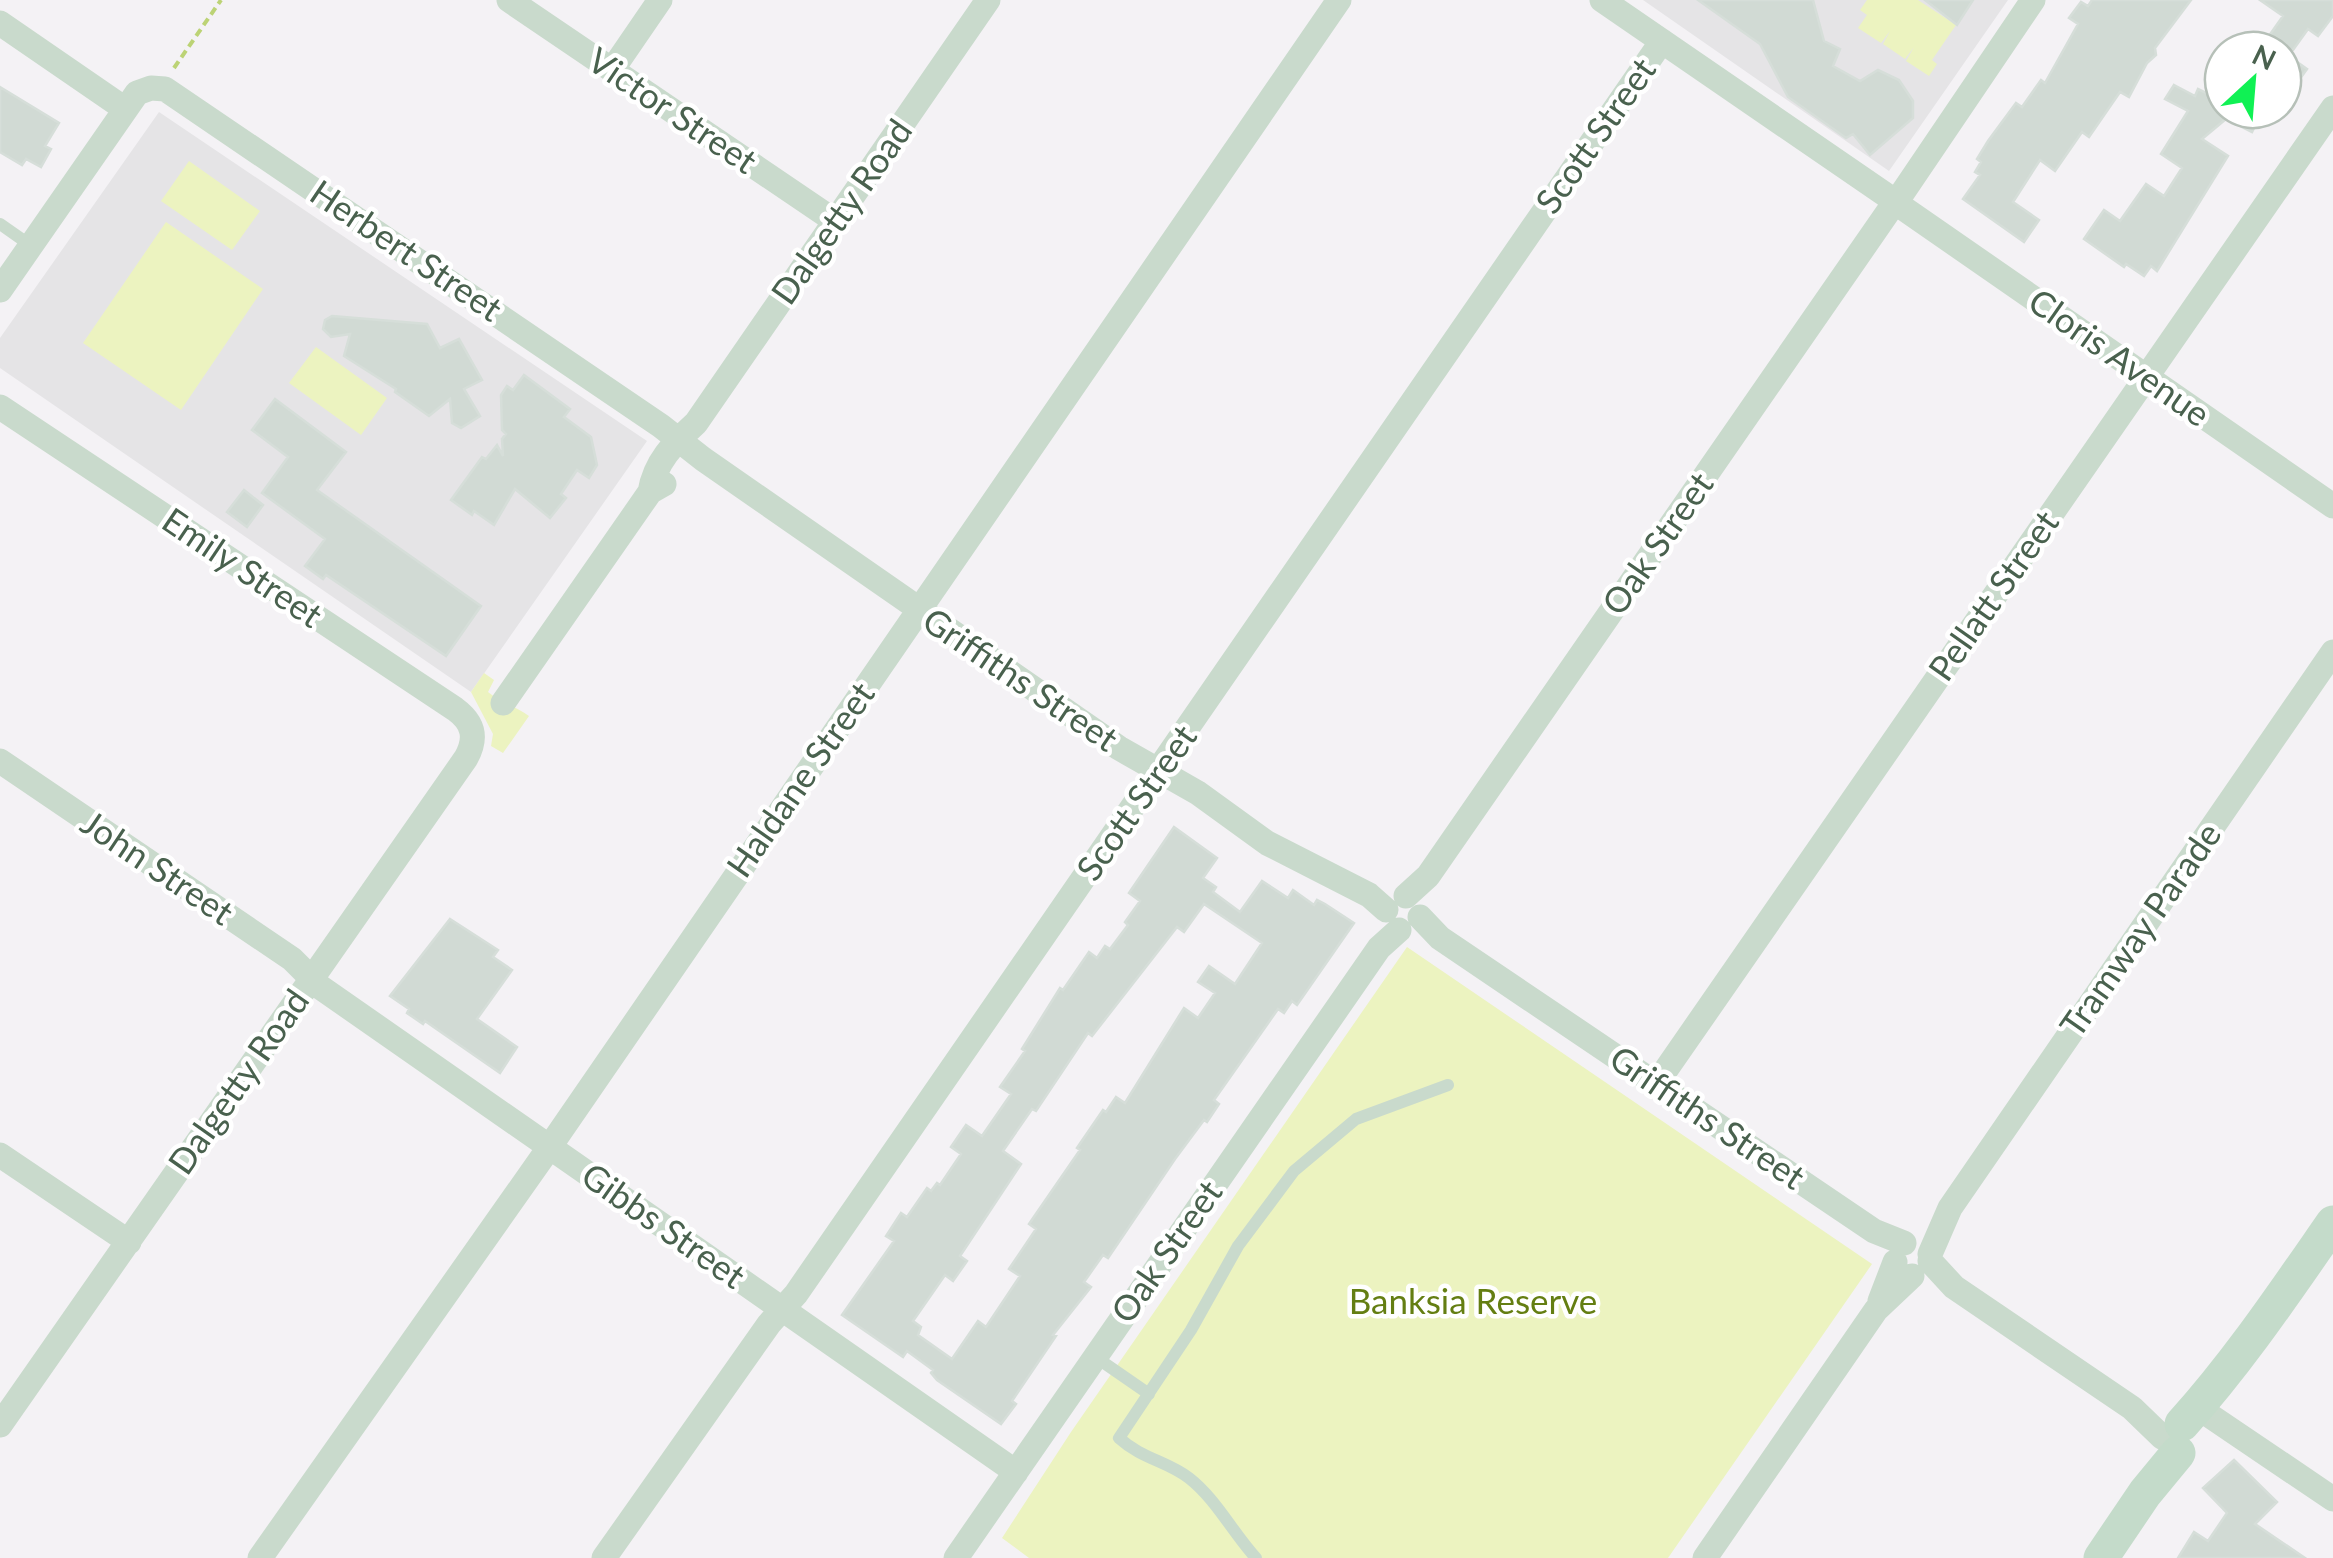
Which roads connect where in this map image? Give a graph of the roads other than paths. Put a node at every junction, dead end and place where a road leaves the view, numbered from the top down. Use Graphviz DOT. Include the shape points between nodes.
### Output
graph roads {
  1 [pos="509,0"];
  2 [pos="660,0"];
  3 [pos="988,0"];
  4 [pos="1339,0"];
  5 [pos="1602,0"];
  6 [pos="2034,0"];
  7 [pos="0,23"];
  8 [pos="1662,41"];
  9 [pos="612,70"];
  10 [pos="2333,108"];
  11 [pos="126,109"];
  12 [pos="1895,202"];
  13 [pos="835,222"];
  14 [pos="0,224"];
  15 [pos="30,245"];
  16 [pos="0,290"];
  17 [pos="2146,377"];
  18 [pos="0,406"];
  19 [pos="686,439"];
  20 [pos="2333,506"];
  21 [pos="918,610"];
  22 [pos="2333,652"];
  23 [pos="503,703"];
  24 [pos="474,737"];
  25 [pos="0,761"];
  26 [pos="1159,772"];
  27 [pos="1399,911"];
  28 [pos="312,978"];
  29 [pos="1448,1084"];
  30 [pos="1656,1084"];
  31 [pos="549,1147"];
  32 [pos="0,1154"];
  33 [pos="2333,1223"];
  34 [pos="128,1242"];
  35 [pos="1912,1258"];
  36 [pos="781,1309"];
  37 [pos="1094,1356"];
  38 [pos="1148,1394"];
  39 [pos="0,1425"];
  40 [pos="2187,1425"];
  41 [pos="1016,1472"];
  42 [pos="2333,1499"];
  43 [pos="959,1557"];
  44 [pos="260,1558"];
  45 [pos="604,1558"];
  46 [pos="1256,1558"];
  47 [pos="1705,1558"];
  48 [pos="2101,1558"];
  1 -- 9 [label="street, Victor Street"];
  2 -- 9 [label="street"];
  3 -- 13 [label="street, Dalgetty Road"];
  4 -- 21 [label="street, Haldane Street"];
  5 -- 8 [label="street, Cloris Avenue"];
  6 -- 12 [label="street, Oak Street"];
  7 -- 11 [label="street"];
  8 -- 12 [label="street, Cloris Avenue"];
  8 -- 26 [label="street, Scott Street"];
  9 -- 13 [label="street, Victor Street"];
  10 -- 17 [label="street, Pellatt Street"];
  11 -- 15 [label="street"];
  11 -- 19 [label="street, Herbert Street" via="151,88 181,97"];
  12 -- 17 [label="street, Cloris Avenue"];
  12 -- 27 [label="street, Oak Street"];
  13 -- 19 [label="street, Dalgetty Road"];
  14 -- 15 [label="lane"];
  15 -- 16 [label="street"];
  17 -- 20 [label="street, Cloris Avenue"];
  17 -- 30 [label="street, Pellatt Street"];
  18 -- 24 [label="street, Emily Street" via="462,714"];
  19 -- 21 [label="street, Griffiths Street"];
  19 -- 23 [label="street, Dalgetty Road" via="654,472 650,492"];
  21 -- 26 [label="street, Griffiths Street"];
  21 -- 31 [label="street, Haldane Street"];
  22 -- 35 [label="street, Tramway Parade"];
  24 -- 28 [label="street, Dalgetty Road" via="466,758"];
  25 -- 28 [label="street, John Street"];
  26 -- 27 [label="street, Griffiths Street" via="1267,843"];
  26 -- 36 [label="street, Scott Street"];
  27 -- 30 [label="street, Griffiths Street"];
  27 -- 37 [label="street, Oak Street" via="1380,948"];
  28 -- 31 [label="street, Gibbs Street"];
  28 -- 34 [label="street, Dalgetty Road"];
  29 -- 38 [label="lane" via="1356,1119 1294,1170 1238,1246"];
  30 -- 35 [label="street, Griffiths Street"];
  31 -- 36 [label="street, Gibbs Street"];
  31 -- 44 [label="street, Haldane Street"];
  32 -- 34 [label="street"];
  33 -- 40 [label="street"];
  34 -- 39 [label="street, Dalgetty Road"];
  35 -- 40 [label="street, Griffiths Street" via="2132,1408"];
  35 -- 47 [label="street, Tramway Parade"];
  36 -- 41 [label="street, Gibbs Street"];
  36 -- 45 [label="street, Scott Street"];
  37 -- 38 [label="lane"];
  37 -- 41 [label="street, Oak Street"];
  38 -- 46 [label="lane" via="1119,1438 1187,1476"];
  40 -- 42 [label="street, Griffiths Street" via="2257,1445"];
  40 -- 48 [label="street"];
  41 -- 43 [label="street, Oak Street"];
}
